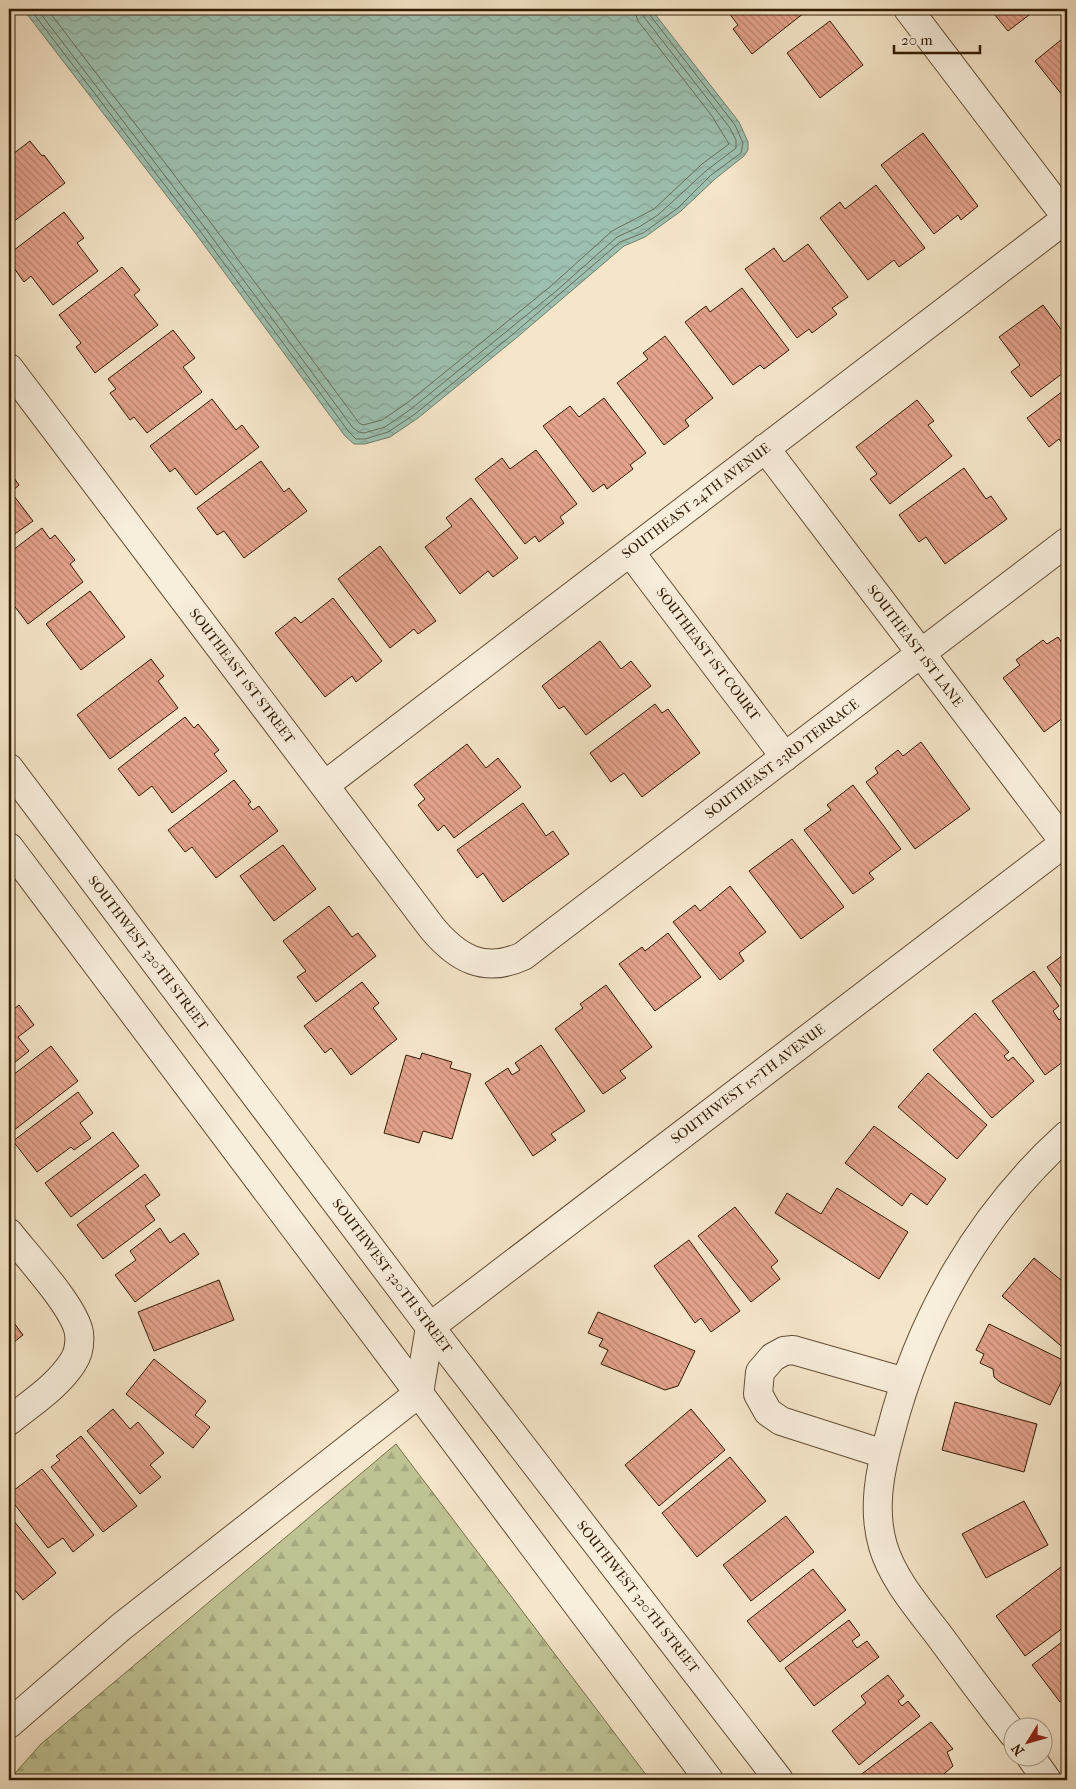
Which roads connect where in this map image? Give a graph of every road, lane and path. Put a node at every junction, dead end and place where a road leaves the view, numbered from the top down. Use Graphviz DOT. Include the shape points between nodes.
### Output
graph roads {
  1 [pos="908,9"];
  2 [pos="1067,218"];
  3 [pos="9,368"];
  4 [pos="765,448"];
  5 [pos="1067,542"];
  6 [pos="630,552"];
  7 [pos="921,653"];
  8 [pos="785,757"];
  9 [pos="9,768"];
  10 [pos="325,785"];
  11 [pos="1066,842"];
  12 [pos="9,847"];
  13 [pos="491,963"];
  14 [pos="1067,1135"];
  15 [pos="9,1232"];
  16 [pos="430,1327"];
  17 [pos="905,1382"];
  18 [pos="419,1393"];
  19 [pos="9,1421"];
  20 [pos="884,1454"];
  21 [pos="1004,1722"];
  22 [pos="9,1724"];
  23 [pos="1037,1766"];
  24 [pos="709,1780"];
  25 [pos="779,1780"];
  26 [pos="1047,1780"];
  1 -- 2 [label="street"];
  2 -- 4 [label="street, SOUTHEAST 24TH AVENUE"];
  3 -- 10 [label="street, SOUTHEAST 1ST STREET"];
  4 -- 6 [label="street, SOUTHEAST 24TH AVENUE"];
  4 -- 7 [label="street, SOUTHEAST 1ST LANE"];
  5 -- 7 [label="street, SOUTHEAST 23RD TERRACE"];
  6 -- 8 [label="street, SOUTHEAST 1ST COURT"];
  6 -- 10 [label="street, SOUTHEAST 24TH AVENUE"];
  7 -- 8 [label="street, SOUTHEAST 23RD TERRACE"];
  7 -- 11 [label="street, SOUTHEAST 1ST LANE"];
  8 -- 13 [label="street, SOUTHEAST 23RD TERRACE" via="523,956"];
  9 -- 16 [label="street, SOUTHWEST 320TH STREET"];
  10 -- 13 [label="street, SOUTHEAST 1ST STREET" via="448,947 466,958"];
  11 -- 16 [label="street, SOUTHWEST 157TH AVENUE"];
  12 -- 18 [label="street"];
  14 -- 17 [label="street" via="1020,1183 957,1267"];
  15 -- 19 [label="street" via="67,1307 79,1331 75,1360 57,1382"];
  16 -- 18 [label="street"];
  16 -- 25 [label="street, SOUTHWEST 320TH STREET"];
  17 -- 20 [label="street"];
  17 -- 20 [label="street" via="793,1350 773,1357 764,1365 758,1379 759,1398 772,1417"];
  18 -- 22 [label="street" via="121,1627"];
  18 -- 24 [label="street"];
  20 -- 21 [label="street" via="878,1512 883,1547 916,1606"];
  23 -- 26 [label="street"];
}
